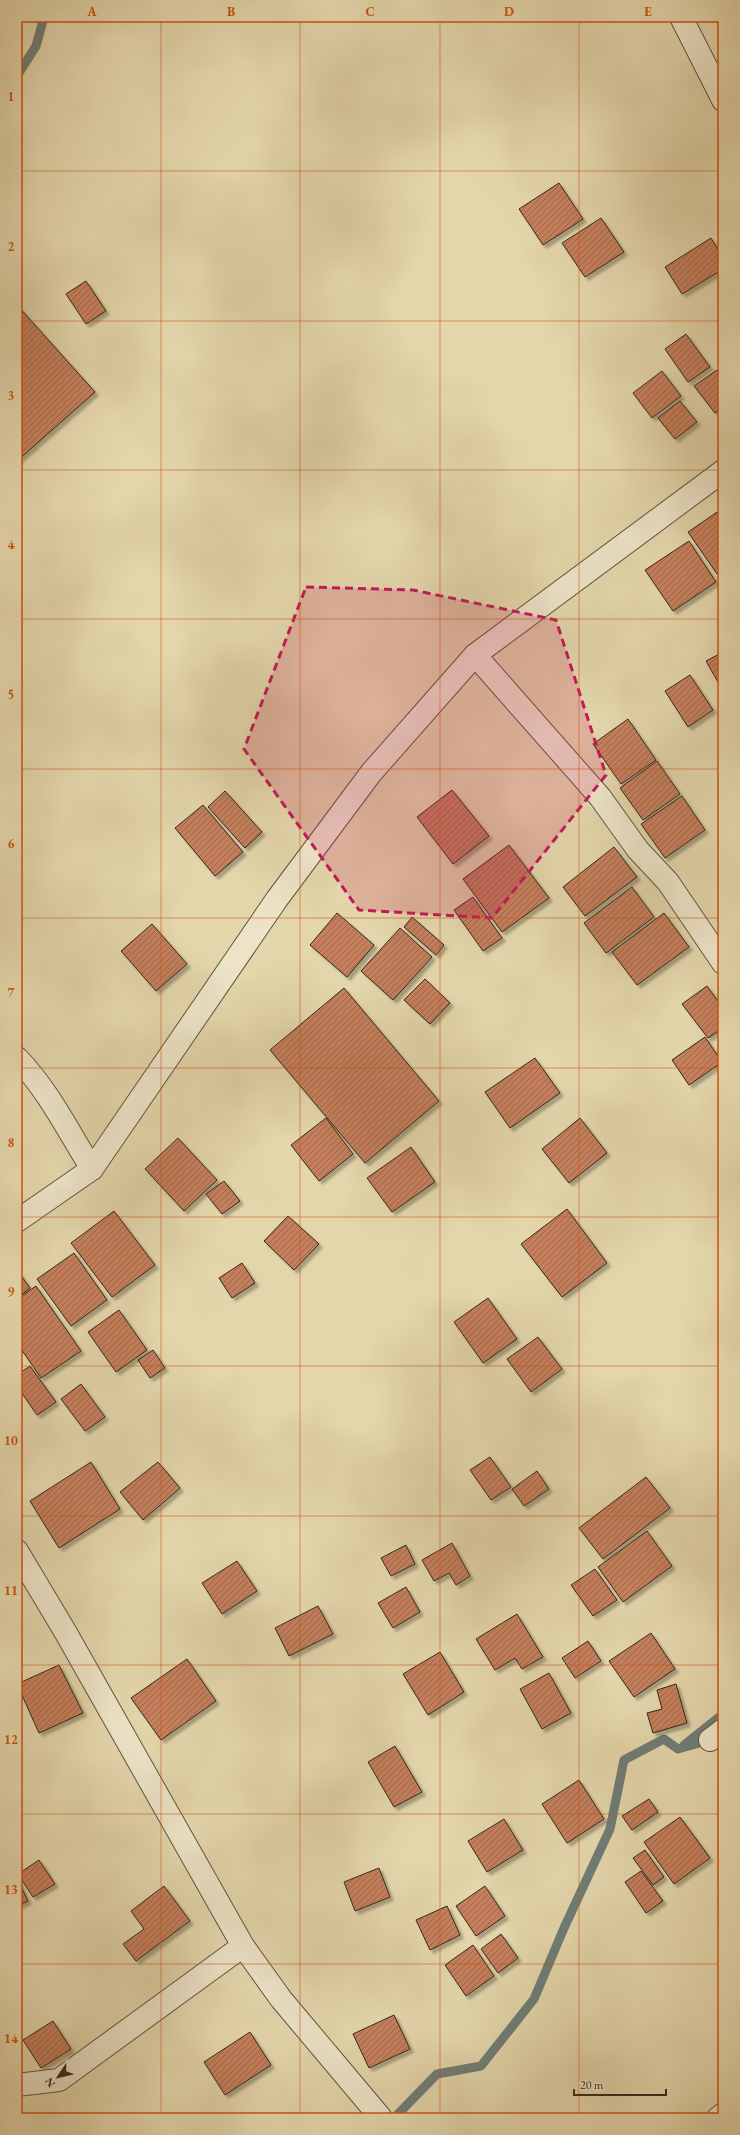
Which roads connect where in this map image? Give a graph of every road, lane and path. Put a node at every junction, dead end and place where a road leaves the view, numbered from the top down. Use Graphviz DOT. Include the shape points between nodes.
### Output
graph roads {
  1 [pos="680,17"];
  2 [pos="723,100"];
  3 [pos="723,472"];
  4 [pos="475,655"];
  5 [pos="723,963"];
  6 [pos="17,1058"];
  7 [pos="92,1169"];
  8 [pos="17,1220"];
  9 [pos="17,1551"];
  10 [pos="243,1946"];
  11 [pos="17,2085"];
  12 [pos="723,2114"];
  13 [pos="381,2118"];
  14 [pos="718,2118"];
  1 -- 2 [label="street"];
  3 -- 4 [label="street"];
  4 -- 5 [label="street" via="600,797 638,850 668,882"];
  4 -- 7 [label="street" via="371,773 277,899"];
  6 -- 7 [label="street" via="29,1070 68,1126"];
  7 -- 8 [label="street"];
  9 -- 10 [label="street"];
  10 -- 11 [label="street" via="59,2080"];
  10 -- 13 [label="street" via="281,1999"];
  12 -- 14 [label="street"];
}
